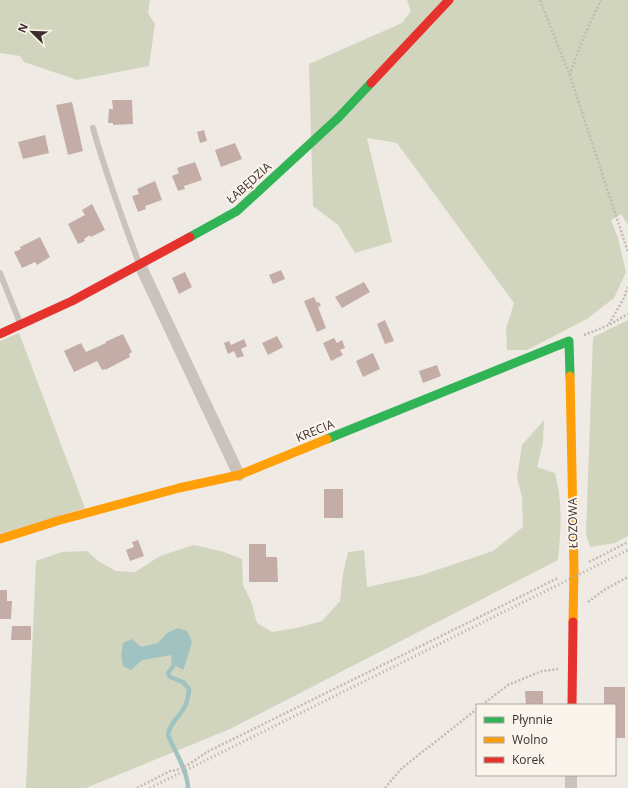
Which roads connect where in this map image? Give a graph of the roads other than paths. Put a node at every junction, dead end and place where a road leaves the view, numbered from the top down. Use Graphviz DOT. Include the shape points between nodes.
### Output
graph roads {
  1 [pos="449,0"];
  2 [pos="93,128"];
  3 [pos="140,265"];
  4 [pos="0,274"];
  5 [pos="20,325"];
  6 [pos="0,334"];
  7 [pos="569,341"];
  8 [pos="239,475"];
  9 [pos="0,539"];
  10 [pos="572,704"];
  11 [pos="571,776"];
  12 [pos="571,788"];
  1 -- 3 [label="street, ŁABĘDZIA" via="338,118 237,211"];
  2 -- 3 [label="lane" via="120,214"];
  3 -- 5 [label="street, ŁABĘDZIA"];
  3 -- 8 [label="street"];
  4 -- 5 [label="lane"];
  5 -- 6 [label="street, ŁABĘDZIA"];
  7 -- 8 [label="street, KRECIA"];
  7 -- 10 [label="street, ŁOZOWA" via="574,570"];
  8 -- 9 [label="street, KRECIA" via="179,488"];
  11 -- 12 [label="street"];
}
